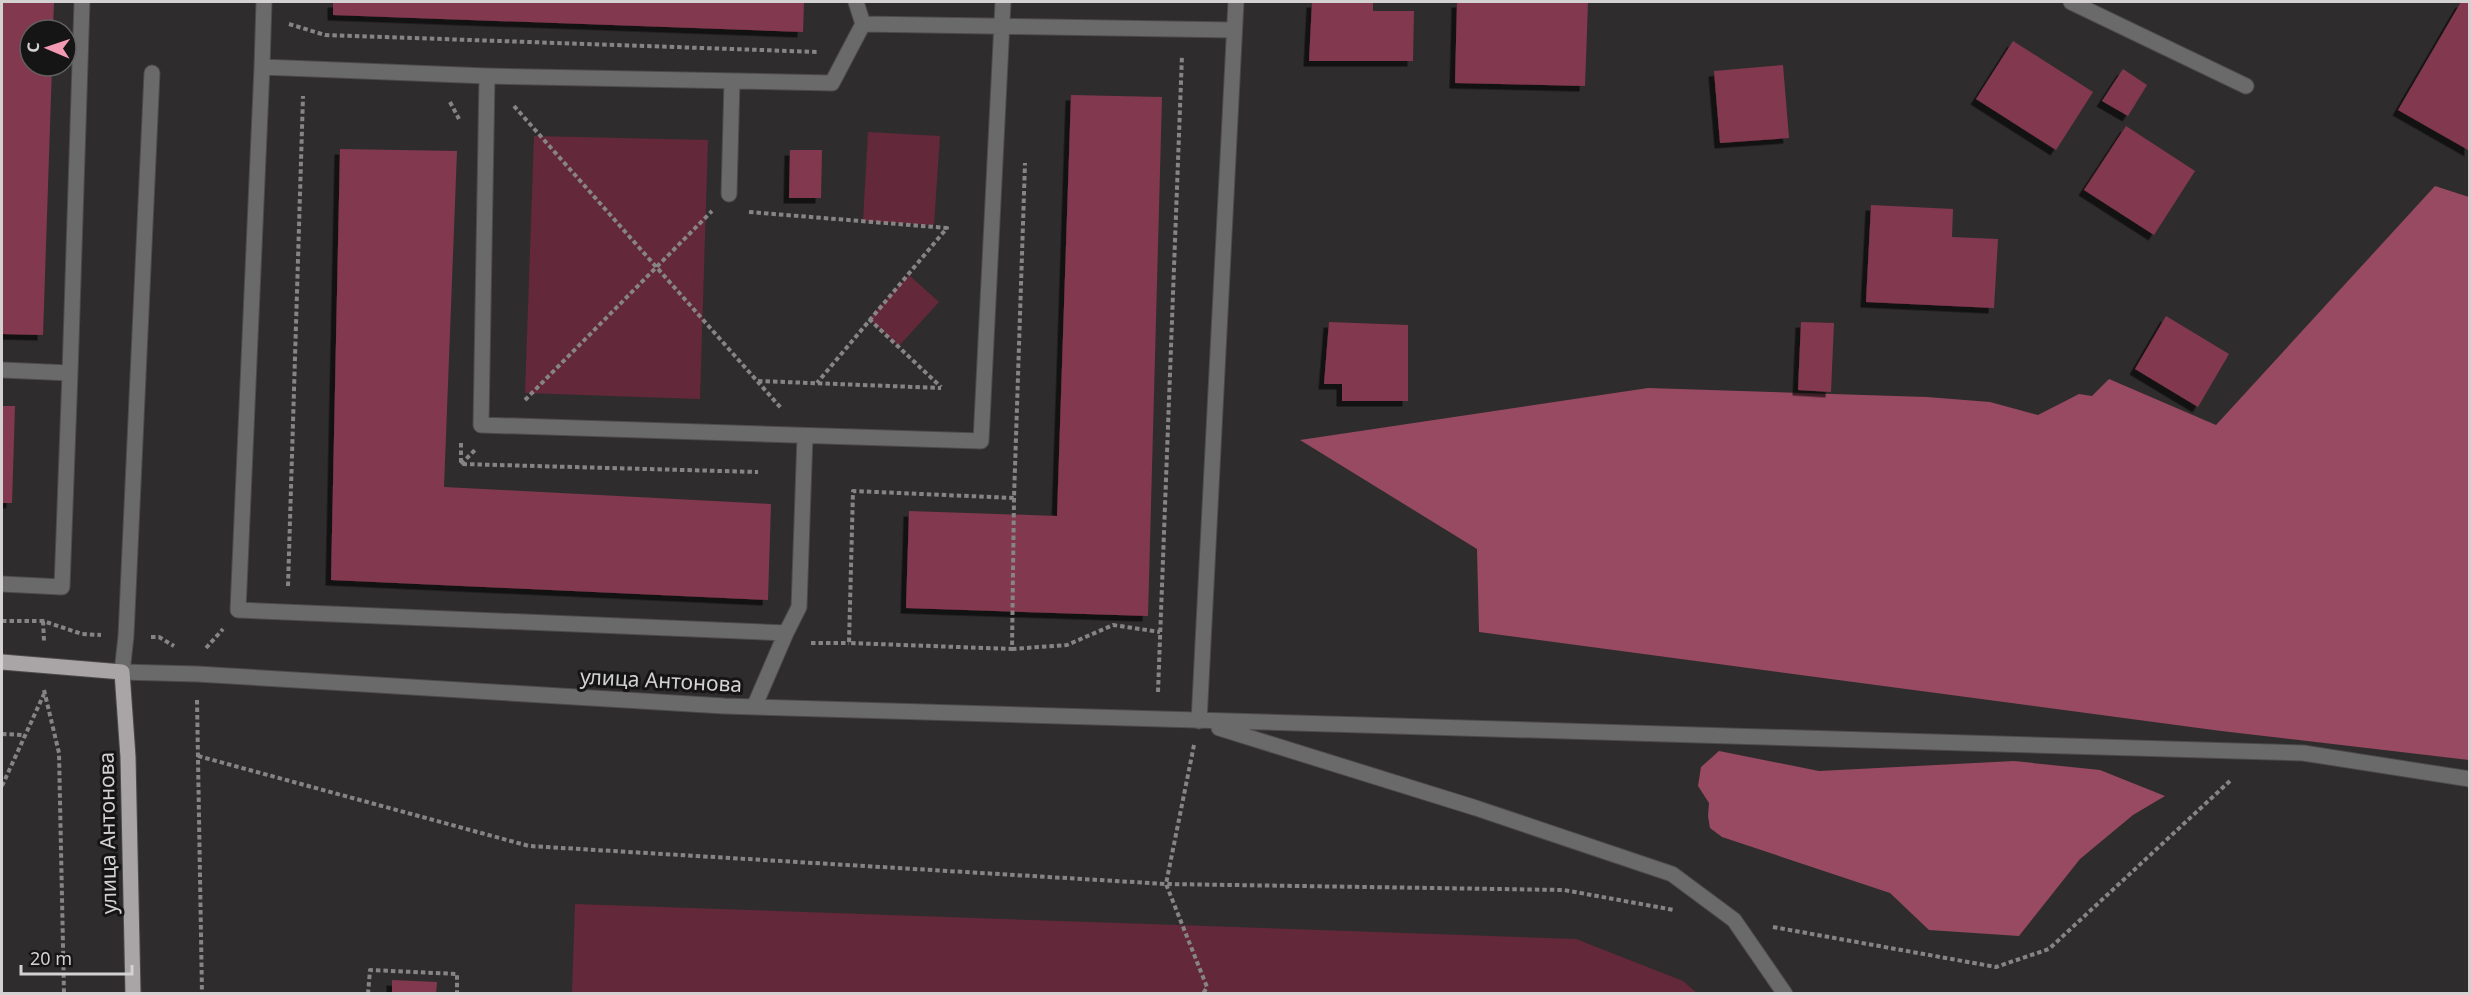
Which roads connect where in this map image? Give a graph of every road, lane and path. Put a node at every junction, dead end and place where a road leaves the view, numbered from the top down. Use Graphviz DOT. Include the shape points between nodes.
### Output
graph roads {
  1 [pos="82,2"];
  2 [pos="264,2"];
  3 [pos="856,2"];
  4 [pos="1003,2"];
  5 [pos="1236,2"];
  6 [pos="2071,2"];
  7 [pos="290,13"];
  8 [pos="863,24"];
  9 [pos="1002,27"];
  10 [pos="1183,30"];
  11 [pos="1234,30"];
  12 [pos="824,44"];
  13 [pos="262,67"];
  14 [pos="152,73"];
  15 [pos="487,76"];
  16 [pos="732,81"];
  17 [pos="2247,86"];
  18 [pos="303,90"];
  19 [pos="448,99"];
  20 [pos="461,124"];
  21 [pos="729,194"];
  22 [pos="748,212"];
  23 [pos="656,267"];
  24 [pos="869,319"];
  25 [pos="2,370"];
  26 [pos="70,373"];
  27 [pos="757,381"];
  28 [pos="817,383"];
  29 [pos="499,425"];
  30 [pos="805,436"];
  31 [pos="461,441"];
  32 [pos="461,464"];
  33 [pos="758,472"];
  34 [pos="2,584"];
  35 [pos="288,591"];
  36 [pos="238,610"];
  37 [pos="2,621"];
  38 [pos="43,621"];
  39 [pos="1160,632"];
  40 [pos="786,633"];
  41 [pos="82,634"];
  42 [pos="804,643"];
  43 [pos="849,643"];
  44 [pos="1012,649"];
  45 [pos="2,662"];
  46 [pos="46,666"];
  47 [pos="122,672"];
  48 [pos="197,674"];
  49 [pos="44,693"];
  50 [pos="754,707"];
  51 [pos="1157,720"];
  52 [pos="1199,722"];
  53 [pos="2,734"];
  54 [pos="24,735"];
  55 [pos="198,756"];
  56 [pos="2238,777"];
  57 [pos="2469,779"];
  58 [pos="2,786"];
  59 [pos="1166,884"];
  60 [pos="1678,911"];
  61 [pos="1734,920"];
  62 [pos="1207,987"];
  63 [pos="64,993"];
  64 [pos="133,993"];
  65 [pos="202,993"];
  66 [pos="368,993"];
  67 [pos="457,993"];
  68 [pos="1203,993"];
  69 [pos="1209,993"];
  70 [pos="1785,993"];
  1 -- 26 [label="street"];
  2 -- 13 [label="street"];
  3 -- 8 [label="street"];
  4 -- 9 [label="street"];
  5 -- 11 [label="street"];
  6 -- 17 [label="street"];
  7 -- 12 [label="path" via="289,25 326,35 820,52"];
  8 -- 9 [label="street"];
  8 -- 16 [label="street" via="832,83"];
  9 -- 10 [label="street"];
  9 -- 30 [label="street" via="981,441"];
  10 -- 11 [label="street"];
  10 -- 39 [label="path"];
  11 -- 52 [label="street"];
  13 -- 15 [label="street"];
  13 -- 36 [label="street"];
  14 -- 47 [label="street"];
  15 -- 16 [label="street"];
  15 -- 23 [label="path"];
  15 -- 29 [label="street" via="481,425"];
  16 -- 21 [label="street"];
  18 -- 35 [label="path"];
  19 -- 20 [label="path"];
  21 -- 23 [label="path"];
  22 -- 24 [label="path" via="947,228"];
  23 -- 27 [label="path"];
  23 -- 29 [label="path"];
  24 -- 28 [label="path"];
  24 -- 28 [label="path" via="941,388"];
  25 -- 26 [label="street"];
  26 -- 34 [label="street" via="62,587"];
  27 -- 28 [label="path"];
  27 -- 30 [label="path"];
  29 -- 30 [label="street"];
  29 -- 32 [label="path"];
  30 -- 40 [label="street" via="799,607"];
  31 -- 32 [label="path"];
  32 -- 33 [label="path"];
  36 -- 40 [label="street"];
  36 -- 48 [label="path" via="197,660"];
  37 -- 38 [label="path"];
  38 -- 41 [label="path"];
  38 -- 46 [label="path"];
  39 -- 44 [label="path" via="1113,625 1067,645"];
  39 -- 51 [label="path"];
  40 -- 50 [label="street"];
  42 -- 43 [label="path"];
  45 -- 46 [label="main road, улица Антонова"];
  46 -- 47 [label="main road, улица Антонова"];
  46 -- 49 [label="path"];
  47 -- 48 [label="street, улица Антонова"];
  47 -- 64 [label="main road, улица Антонова" via="128,757"];
  48 -- 50 [label="street, улица Антонова"];
  48 -- 55 [label="path"];
  49 -- 54 [label="path"];
  49 -- 63 [label="path" via="59,753"];
  50 -- 51 [label="street, улица Антонова"];
  51 -- 52 [label="street, улица Антонова"];
  52 -- 57 [label="street" via="2303,753"];
  52 -- 59 [label="path"];
  52 -- 61 [label="street" via="1672,874"];
  53 -- 54 [label="path"];
  54 -- 58 [label="path"];
  55 -- 59 [label="path" via="528,846"];
  55 -- 65 [label="path"];
  56 -- 61 [label="path" via="2227,781 2049,949 1996,967"];
  59 -- 60 [label="path" via="1564,890"];
  59 -- 62 [label="path"];
  61 -- 70 [label="street"];
  62 -- 68 [label="path"];
  62 -- 69 [label="path"];
  66 -- 67 [label="path" via="369,970 457,974"];
}
